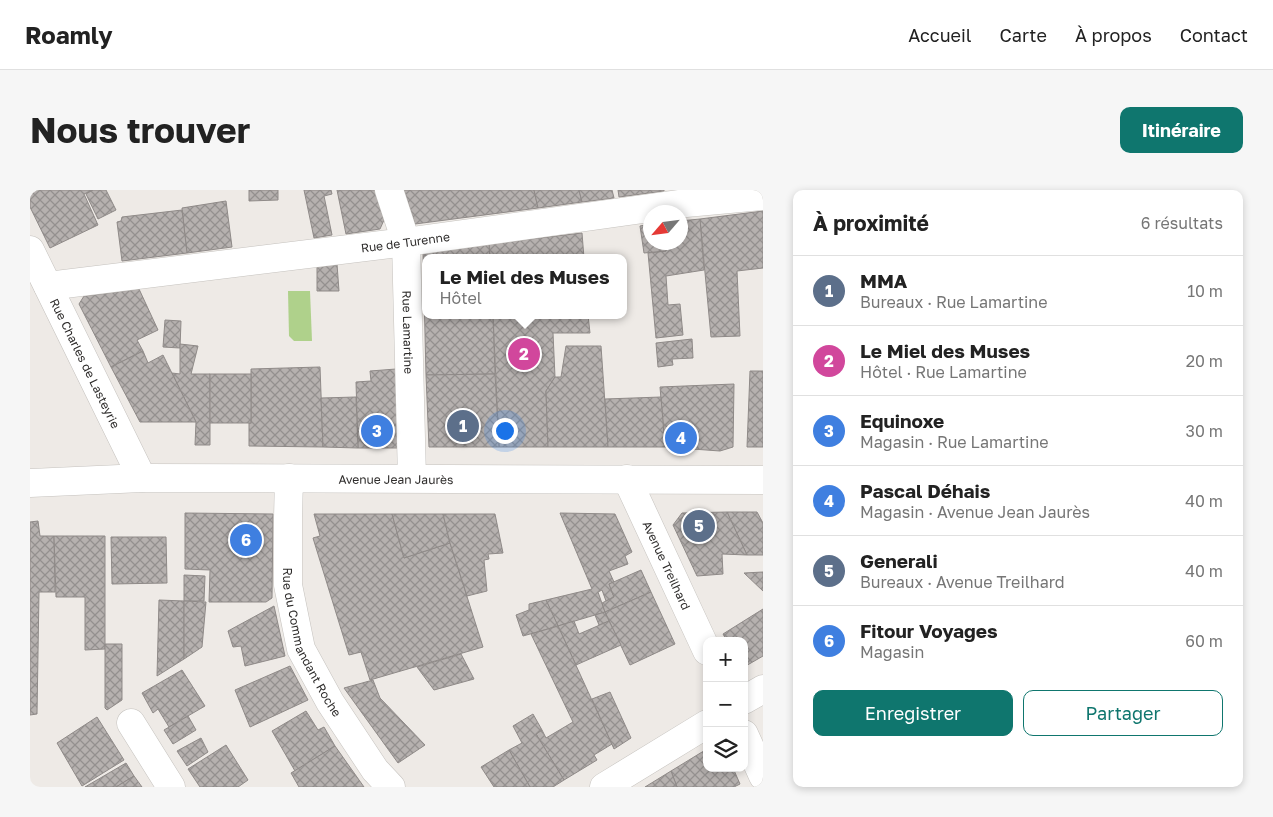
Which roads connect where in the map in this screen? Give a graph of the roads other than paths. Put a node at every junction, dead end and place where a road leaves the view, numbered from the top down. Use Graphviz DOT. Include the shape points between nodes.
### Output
graph roads {
  1 [pos="389,190"];
  2 [pos="763,196"];
  3 [pos="684,197"];
  4 [pos="406,242"];
  5 [pos="30,250"];
  6 [pos="48,286"];
  7 [pos="142,478"];
  8 [pos="290,478"];
  9 [pos="412,478"];
  10 [pos="627,480"];
  11 [pos="763,480"];
  12 [pos="30,483"];
  13 [pos="703,642"];
  14 [pos="763,689"];
  15 [pos="748,698"];
  16 [pos="131,722"];
  17 [pos="703,726"];
  18 [pos="748,743"];
  19 [pos="763,776"];
  20 [pos="171,787"];
  21 [pos="392,787"];
  22 [pos="604,787"];
  1 -- 4 [label="street, Rue Lamartine"];
  2 -- 3 [label="street, Rue de Turenne"];
  3 -- 4 [label="street, Rue de Turenne"];
  4 -- 6 [label="street, Rue de Turenne"];
  4 -- 9 [label="street, Rue Lamartine"];
  5 -- 6 [label="street, Rue Charles de Lasteyrie"];
  6 -- 7 [label="street, Rue Charles de Lasteyrie"];
  7 -- 8 [label="street, Avenue Jean Jaurès"];
  7 -- 12 [label="street, Avenue Jean Jaurès"];
  8 -- 9 [label="street, Avenue Jean Jaurès"];
  8 -- 21 [label="street, Rue du Commandant Roche" via="288,585 301,650 330,702 375,770"];
  9 -- 10 [label="street, Avenue Jean Jaurès"];
  10 -- 11 [label="street, Avenue Jean Jaurès"];
  10 -- 13 [label="street, Avenue Treilhard"];
  14 -- 15 [label="street"];
  16 -- 20 [label="street"];
  17 -- 22 [label="street"];
  18 -- 19 [label="street"];
}
